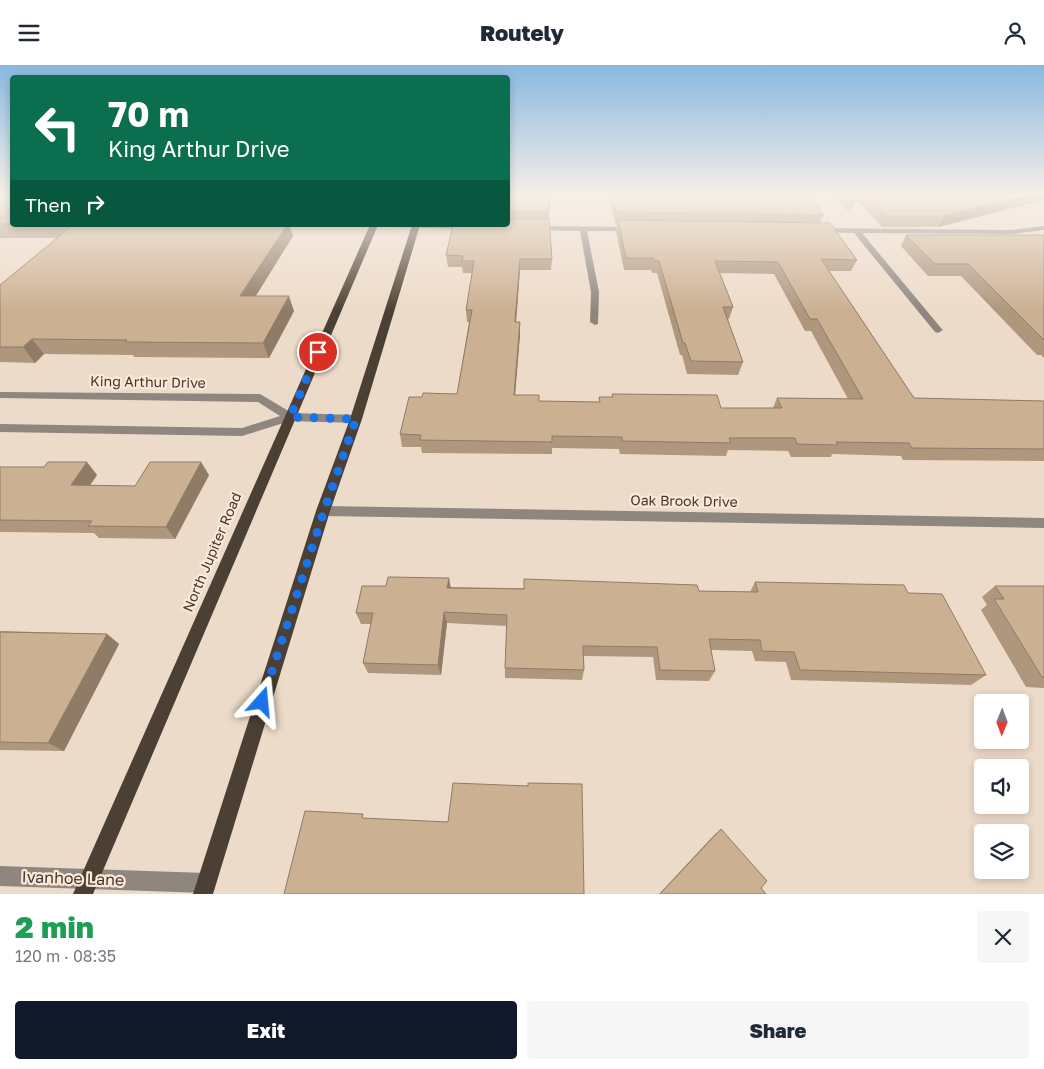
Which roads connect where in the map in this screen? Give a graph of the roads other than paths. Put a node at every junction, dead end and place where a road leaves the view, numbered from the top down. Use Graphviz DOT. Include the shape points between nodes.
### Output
graph roads {
  1 [pos="370,234"];
  2 [pos="413,234"];
  3 [pos="584,234"];
  4 [pos="859,234"];
  5 [pos="595,322"];
  6 [pos="938,330"];
  7 [pos="0,395"];
  8 [pos="290,417"];
  9 [pos="356,419"];
  10 [pos="0,429"];
  11 [pos="324,511"];
  12 [pos="1044,523"];
  13 [pos="0,876"];
  14 [pos="87,886"];
  15 [pos="204,888"];
  1 -- 8 [label="main road, North Jupiter Road"];
  2 -- 9 [label="main road"];
  3 -- 5 [label="street" via="595,292"];
  4 -- 6 [label="street"];
  7 -- 8 [label="street, King Arthur Drive" via="260,398"];
  8 -- 9 [label="street"];
  8 -- 10 [label="street" via="242,432"];
  8 -- 14 [label="main road, North Jupiter Road"];
  9 -- 11 [label="main road"];
  11 -- 12 [label="street, Oak Brook Drive"];
  11 -- 15 [label="main road"];
  13 -- 14 [label="street, Ivanhoe Lane"];
  14 -- 15 [label="street, Ivanhoe Lane"];
}
